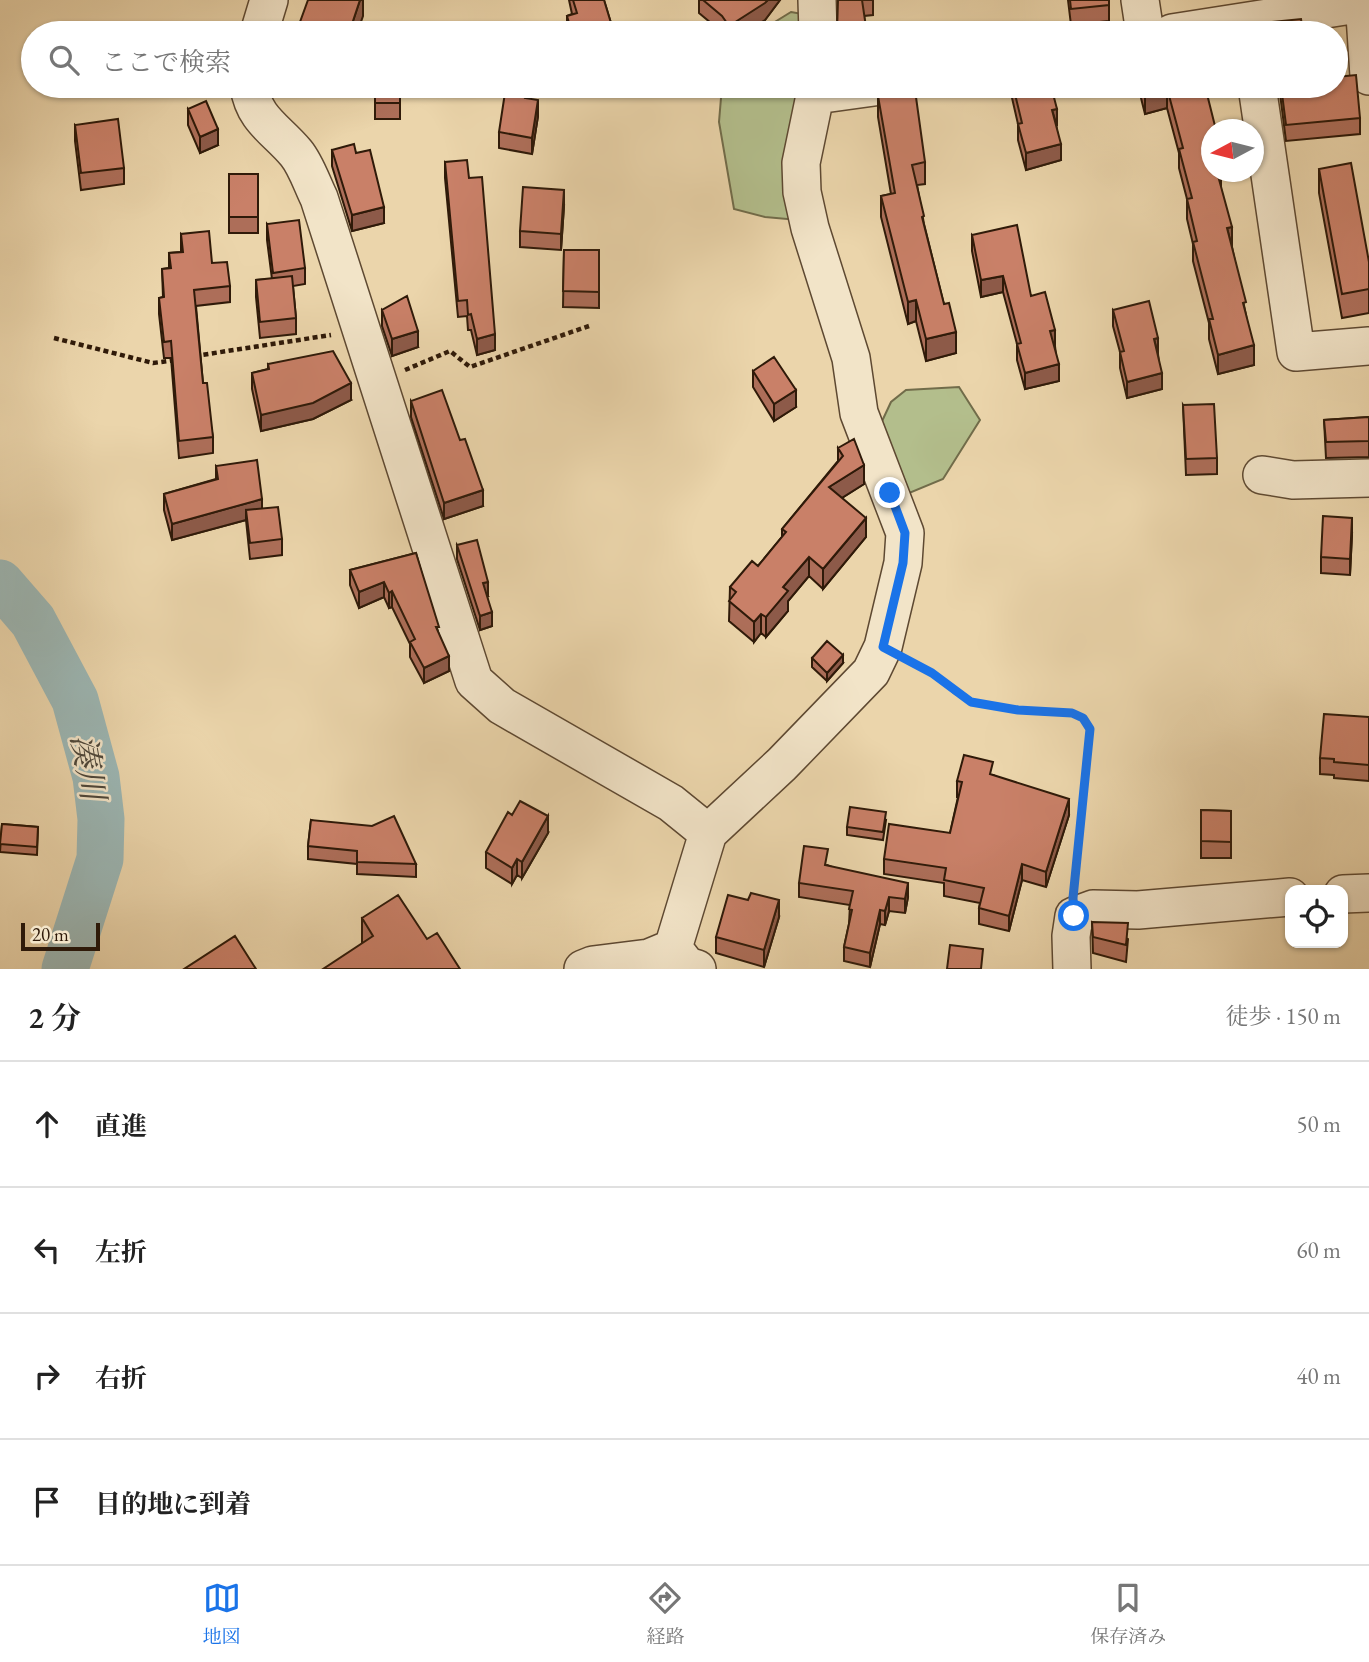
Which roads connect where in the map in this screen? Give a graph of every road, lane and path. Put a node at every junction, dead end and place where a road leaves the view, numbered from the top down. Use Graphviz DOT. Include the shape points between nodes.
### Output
graph roads {
  1 [pos="269,0"];
  2 [pos="817,0"];
  3 [pos="1140,0"];
  4 [pos="1364,1"];
  5 [pos="263,21"];
  6 [pos="818,21"];
  7 [pos="1143,21"];
  8 [pos="1276,21"];
  9 [pos="1369,76"];
  10 [pos="251,98"];
  11 [pos="815,98"];
  12 [pos="1259,98"];
  13 [pos="589,326"];
  14 [pos="361,330"];
  15 [pos="54,338"];
  16 [pos="1369,346"];
  17 [pos="192,357"];
  18 [pos="179,359"];
  19 [pos="378,382"];
  20 [pos="1262,475"];
  21 [pos="1369,478"];
  22 [pos="883,647"];
  23 [pos="708,833"];
  24 [pos="1369,893"];
  25 [pos="1348,894"];
  26 [pos="1285,897"];
  27 [pos="1074,916"];
  28 [pos="685,959"];
  29 [pos="583,969"];
  30 [pos="1072,969"];
  1 -- 5 [label="street"];
  2 -- 6 [label="street"];
  3 -- 7 [label="street"];
  4 -- 8 [label="street"];
  4 -- 9 [label="street"];
  10 -- 14 [label="street" via="267,125 297,154 319,198"];
  11 -- 22 [label="street" via="802,163 802,192 851,358 859,413 905,533 903,563"];
  12 -- 16 [label="street" via="1296,352"];
  13 -- 19 [label="path" via="470,367 450,351"];
  14 -- 17 [label="path"];
  14 -- 19 [label="street"];
  15 -- 18 [label="path" via="153,363"];
  19 -- 23 [label="street" via="474,681 502,706 671,803"];
  20 -- 21 [label="street" via="1293,480"];
  22 -- 23 [label="street" via="871,672"];
  22 -- 27 [label="path" via="932,673 971,702 1083,718 1090,729 1090,743"];
  23 -- 28 [label="street"];
  24 -- 25 [label="street"];
  26 -- 27 [label="street" via="1138,910 1093,909"];
  27 -- 30 [label="street"];
  28 -- 29 [label="street" via="649,958"];
}
